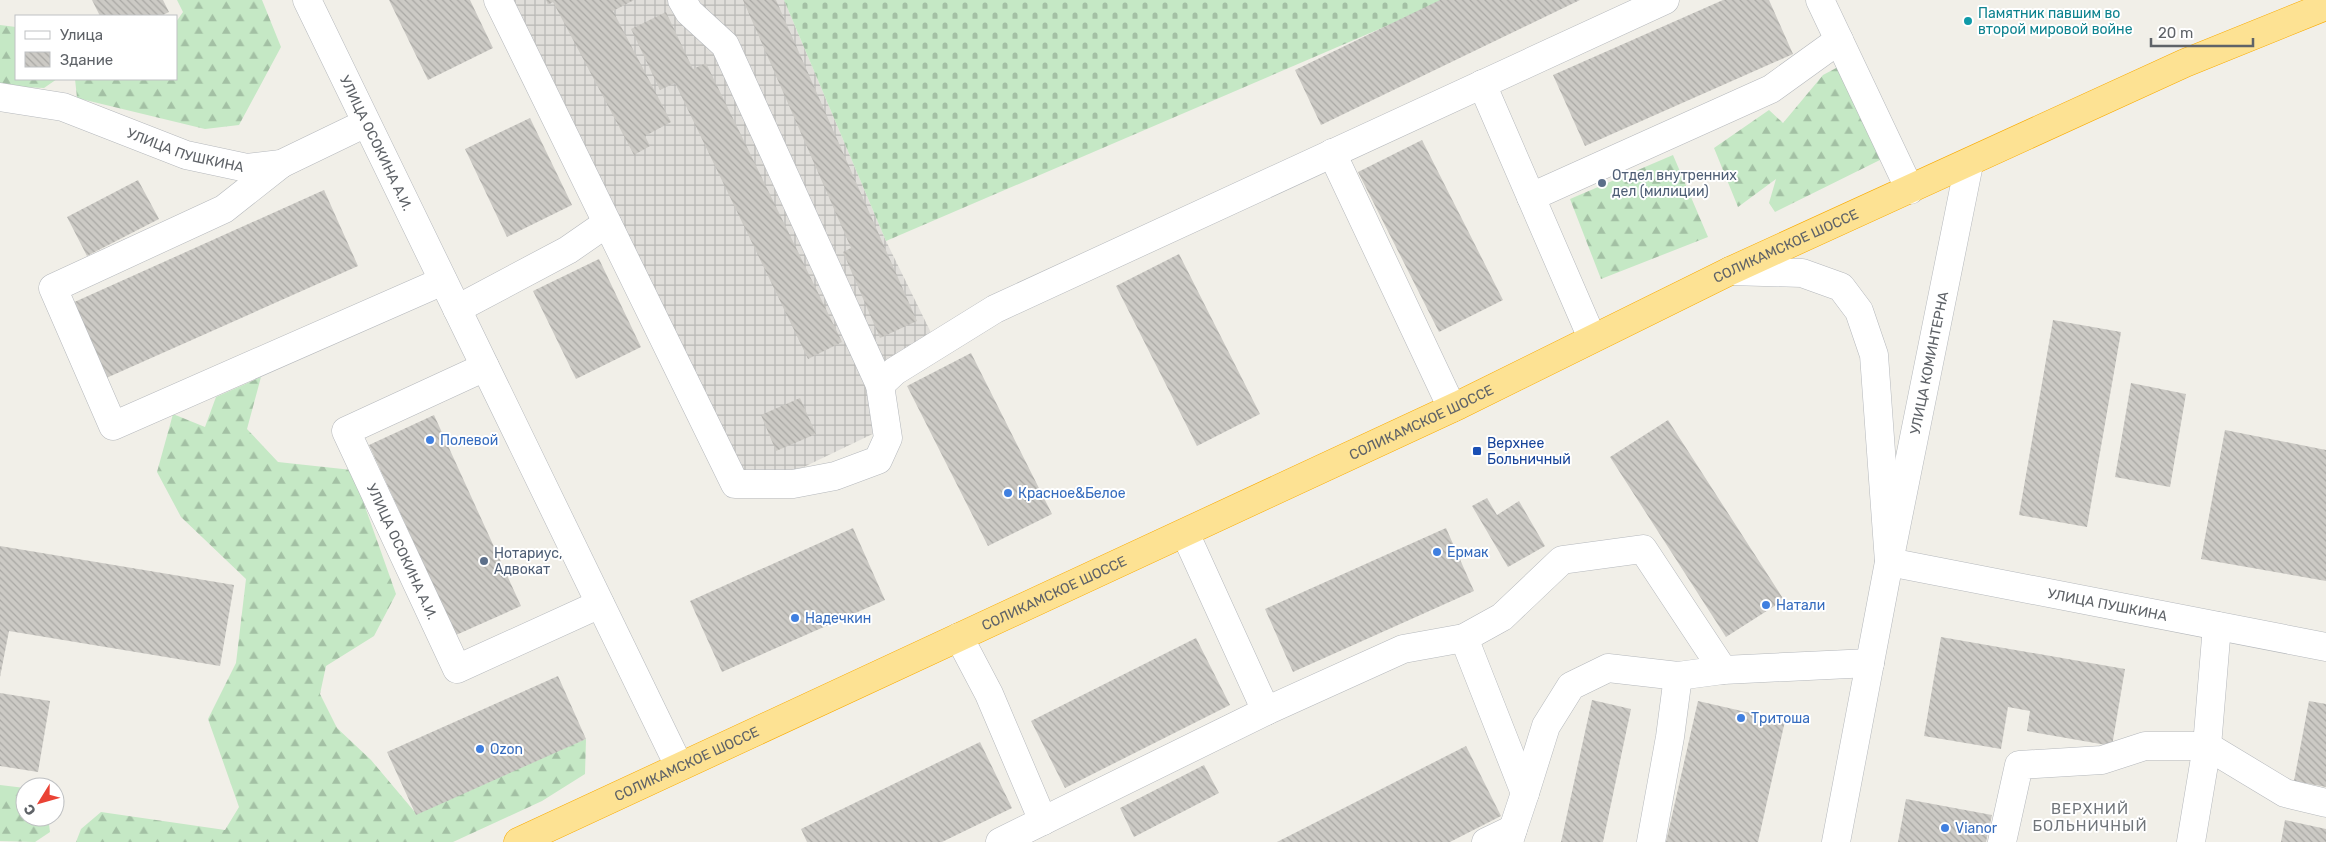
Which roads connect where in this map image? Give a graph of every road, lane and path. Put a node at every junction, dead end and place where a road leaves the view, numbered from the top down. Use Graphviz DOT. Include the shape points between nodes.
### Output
graph roads {
  1 [pos="307,0"];
  2 [pos="498,0"];
  3 [pos="682,0"];
  4 [pos="1665,0"];
  5 [pos="1820,0"];
  6 [pos="2326,6"];
  7 [pos="1839,40"];
  8 [pos="1482,84"];
  9 [pos="0,98"];
  10 [pos="366,123"];
  11 [pos="1332,153"];
  12 [pos="281,164"];
  13 [pos="1969,164"];
  14 [pos="1910,190"];
  15 [pos="1531,197"];
  16 [pos="607,223"];
  17 [pos="1730,271"];
  18 [pos="443,282"];
  19 [pos="457,309"];
  20 [pos="1592,338"];
  21 [pos="485,367"];
  22 [pos="880,385"];
  23 [pos="1452,408"];
  24 [pos="1185,533"];
  25 [pos="1889,562"];
  26 [pos="600,604"];
  27 [pos="2217,626"];
  28 [pos="959,637"];
  29 [pos="1464,638"];
  30 [pos="2326,647"];
  31 [pos="1870,663"];
  32 [pos="1723,670"];
  33 [pos="1678,676"];
  34 [pos="1266,711"];
  35 [pos="2207,746"];
  36 [pos="679,766"];
  37 [pos="1525,793"];
  38 [pos="2326,803"];
  39 [pos="1043,821"];
  40 [pos="1511,835"];
  41 [pos="518,842"];
  42 [pos="1000,842"];
  43 [pos="1486,842"];
  44 [pos="1651,842"];
  45 [pos="1836,842"];
  46 [pos="2002,842"];
  47 [pos="2191,842"];
  1 -- 10 [label="street, УЛИЦА ОСОКИНА А.И."];
  2 -- 16 [label="street"];
  3 -- 22 [label="street" via="689,12 725,45"];
  4 -- 8 [label="street"];
  5 -- 7 [label="street"];
  6 -- 13 [label="highway, СОЛИКАМСКОЕ ШОССЕ" via="2186,63"];
  7 -- 14 [label="street"];
  7 -- 15 [label="street" via="1771,89"];
  8 -- 11 [label="street"];
  8 -- 15 [label="street"];
  9 -- 12 [label="street, УЛИЦА ПУШКИНА" via="63,107 186,155 247,168"];
  10 -- 12 [label="street, УЛИЦА ПУШКИНА"];
  10 -- 18 [label="street, УЛИЦА ОСОКИНА А.И."];
  11 -- 22 [label="street" via="996,309 895,371"];
  11 -- 23 [label="street"];
  12 -- 18 [label="street" via="224,209 53,288 113,426"];
  13 -- 14 [label="highway, СОЛИКАМСКОЕ ШОССЕ"];
  13 -- 25 [label="street, УЛИЦА КОМИНТЕРНА"];
  14 -- 17 [label="highway, СОЛИКАМСКОЕ ШОССЕ"];
  15 -- 20 [label="street"];
  16 -- 19 [label="street" via="568,250"];
  16 -- 22 [label="street" via="736,484 793,484 835,476 878,460 888,438"];
  17 -- 20 [label="highway, СОЛИКАМСКОЕ ШОССЕ"];
  17 -- 25 [label="street, УЛИЦА КОМИНТЕРНА" via="1802,273 1841,287 1859,312 1874,355"];
  18 -- 19 [label="street, УЛИЦА ОСОКИНА А.И."];
  19 -- 21 [label="street, УЛИЦА ОСОКИНА А.И."];
  20 -- 23 [label="highway, СОЛИКАМСКОЕ ШОССЕ"];
  21 -- 26 [label="street, УЛИЦА ОСОКИНА А.И."];
  21 -- 26 [label="street, УЛИЦА ОСОКИНА А.И." via="346,431 457,669"];
  23 -- 24 [label="highway, СОЛИКАМСКОЕ ШОССЕ"];
  24 -- 28 [label="highway, СОЛИКАМСКОЕ ШОССЕ"];
  24 -- 34 [label="street"];
  25 -- 27 [label="street, УЛИЦА ПУШКИНА"];
  25 -- 31 [label="street, УЛИЦА КОМИНТЕРНА"];
  26 -- 36 [label="street, УЛИЦА ОСОКИНА А.И."];
  27 -- 30 [label="street, УЛИЦА ПУШКИНА"];
  27 -- 35 [label="street"];
  28 -- 36 [label="highway, СОЛИКАМСКОЕ ШОССЕ"];
  28 -- 39 [label="street" via="989,694"];
  29 -- 32 [label="street" via="1502,617 1562,560 1643,549"];
  29 -- 34 [label="street" via="1403,648"];
  29 -- 37 [label="street"];
  31 -- 32 [label="street"];
  31 -- 45 [label="street, УЛИЦА КОМИНТЕРНА"];
  32 -- 33 [label="street"];
  33 -- 37 [label="street" via="1608,668 1571,686 1546,726"];
  33 -- 44 [label="street"];
  34 -- 39 [label="street"];
  35 -- 38 [label="street" via="2285,793"];
  35 -- 46 [label="street" via="2145,746 2102,760 2020,765"];
  35 -- 47 [label="street"];
  36 -- 41 [label="highway, СОЛИКАМСКОЕ ШОССЕ"];
  37 -- 40 [label="street"];
  39 -- 42 [label="street"];
  40 -- 43 [label="street"];
}
